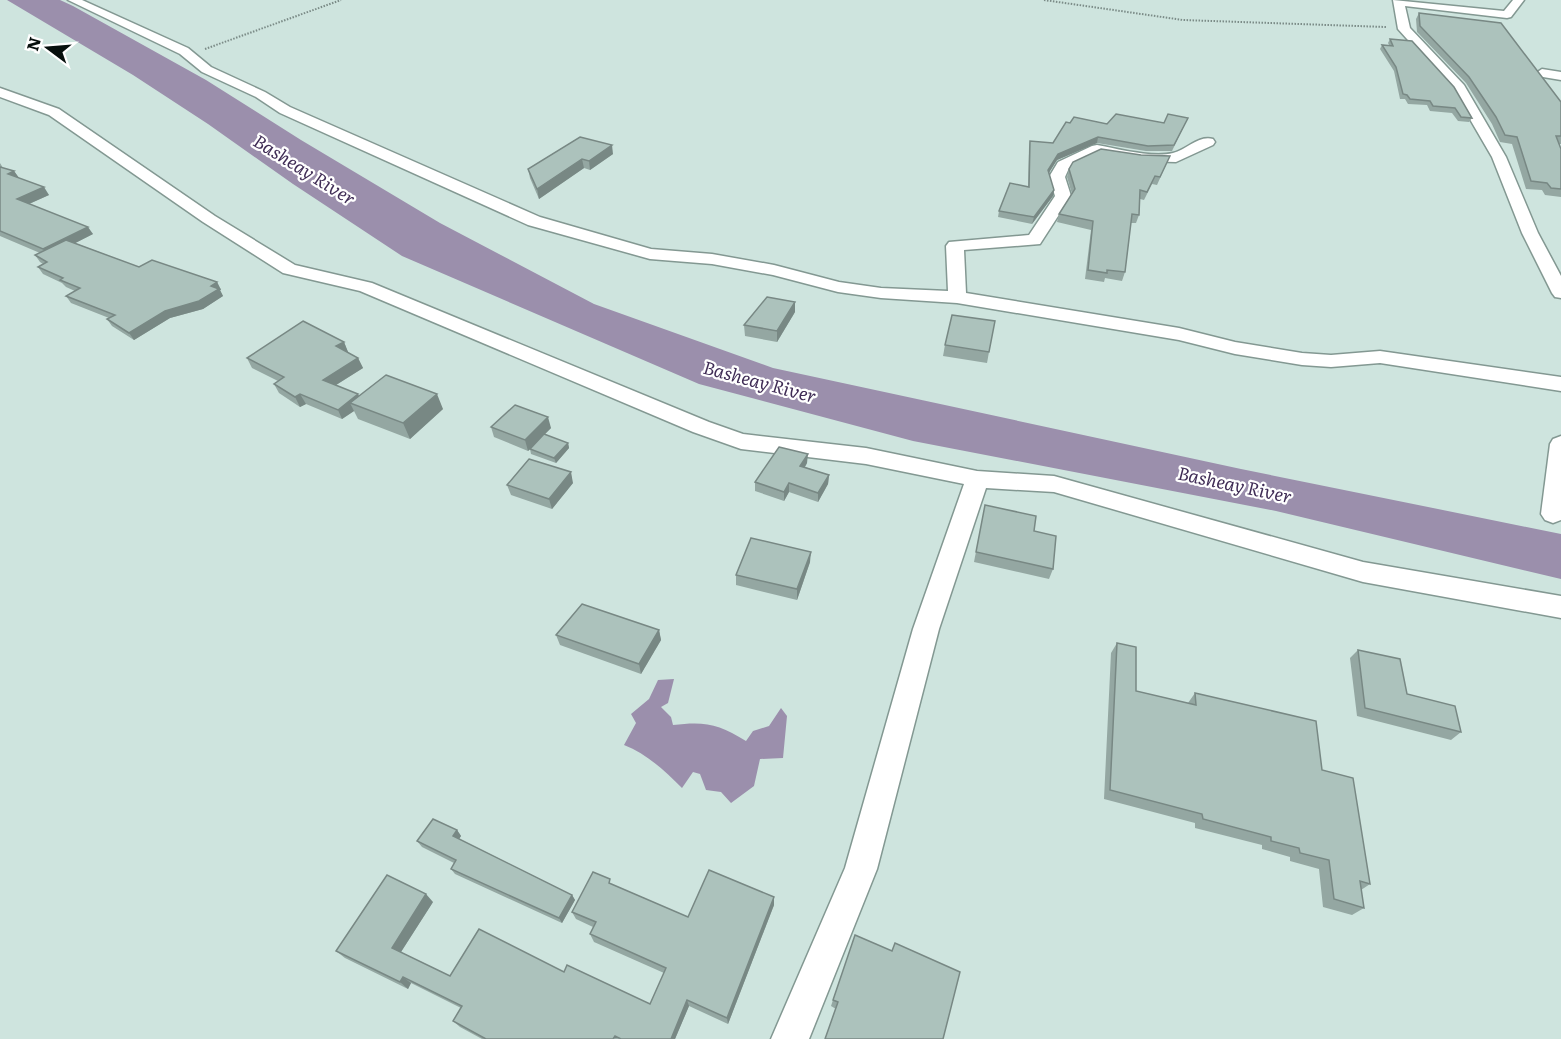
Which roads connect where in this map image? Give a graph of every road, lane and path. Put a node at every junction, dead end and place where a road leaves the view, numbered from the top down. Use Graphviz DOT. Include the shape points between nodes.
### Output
graph roads {
  1 [pos="73,0"];
  2 [pos="342,0"];
  3 [pos="1044,0"];
  4 [pos="1519,0"];
  5 [pos="1398,1"];
  6 [pos="1404,28"];
  7 [pos="184,51"];
  8 [pos="1542,74"];
  9 [pos="1561,76"];
  10 [pos="0,92"];
  11 [pos="1208,142"];
  12 [pos="1561,293"];
  13 [pos="957,297"];
  14 [pos="1561,384"];
  15 [pos="1561,444"];
  16 [pos="977,479"];
  17 [pos="1553,514"];
  18 [pos="1561,606"];
  19 [pos="790,1039"];
  1 -- 7 [label="street"];
  2 -- 7 [label="path" via="202,50"];
  3 -- 6 [label="path" via="1201,21"];
  4 -- 5 [label="street" via="1507,15"];
  5 -- 6 [label="street"];
  6 -- 12 [label="street" via="1459,88 1499,157"];
  7 -- 13 [label="street" via="194,62 273,101 285,111 534,221 650,254 712,259 881,293"];
  8 -- 9 [label="street"];
  10 -- 16 [label="street" via="54,112 289,269 366,287 741,441 866,456"];
  11 -- 13 [label="street" via="1176,158 1139,157 1097,149 1064,165 1057,177 1063,196 1034,240 955,246"];
  13 -- 14 [label="street" via="1302,359 1380,357"];
  15 -- 17 [label="street"];
  16 -- 18 [label="street" via="1054,484 1363,572"];
  16 -- 19 [label="street" via="926,629 861,868"];
}
